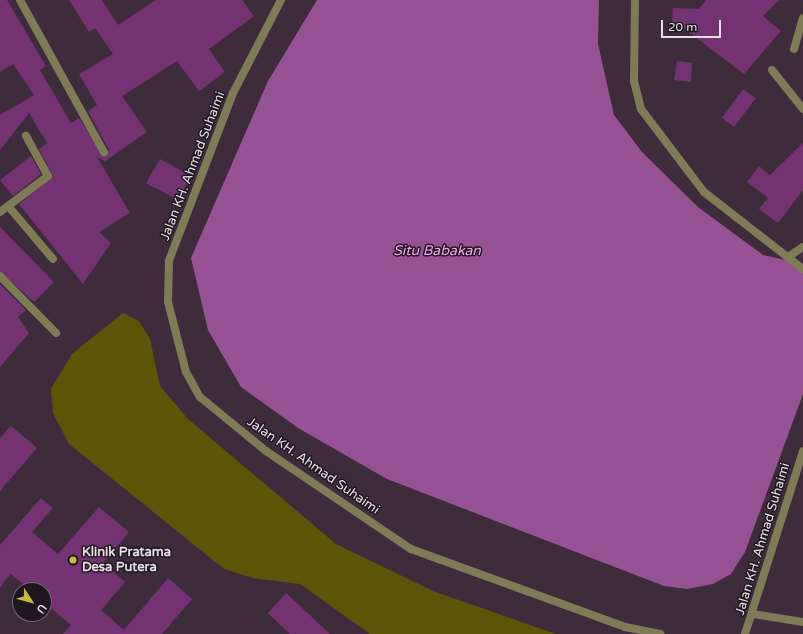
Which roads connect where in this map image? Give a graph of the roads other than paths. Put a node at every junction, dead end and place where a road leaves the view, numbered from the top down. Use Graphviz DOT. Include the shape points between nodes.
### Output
graph roads {
  1 [pos="20,0"];
  2 [pos="281,0"];
  3 [pos="635,0"];
  4 [pos="803,18"];
  5 [pos="794,49"];
  6 [pos="772,70"];
  7 [pos="803,109"];
  8 [pos="26,136"];
  9 [pos="104,152"];
  10 [pos="9,206"];
  11 [pos="0,212"];
  12 [pos="803,247"];
  13 [pos="788,257"];
  14 [pos="53,259"];
  15 [pos="803,269"];
  16 [pos="0,276"];
  17 [pos="56,333"];
  18 [pos="803,451"];
  19 [pos="753,614"];
  20 [pos="803,622"];
  21 [pos="660,634"];
  22 [pos="745,634"];
  1 -- 9 [label="street"];
  2 -- 21 [label="street, Jalan KH. Ahmad Suhaimi" via="233,93 169,261 168,302 186,372 200,397 266,451 412,549 625,627"];
  3 -- 13 [label="street" via="634,81 642,109 704,192"];
  4 -- 5 [label="street"];
  6 -- 7 [label="street"];
  8 -- 10 [label="street" via="48,176"];
  10 -- 11 [label="street"];
  10 -- 14 [label="street"];
  12 -- 13 [label="street"];
  13 -- 15 [label="street"];
  16 -- 17 [label="street"];
  18 -- 19 [label="street, Jalan KH. Ahmad Suhaimi"];
  19 -- 20 [label="street"];
  19 -- 22 [label="street, Jalan KH. Ahmad Suhaimi"];
}
